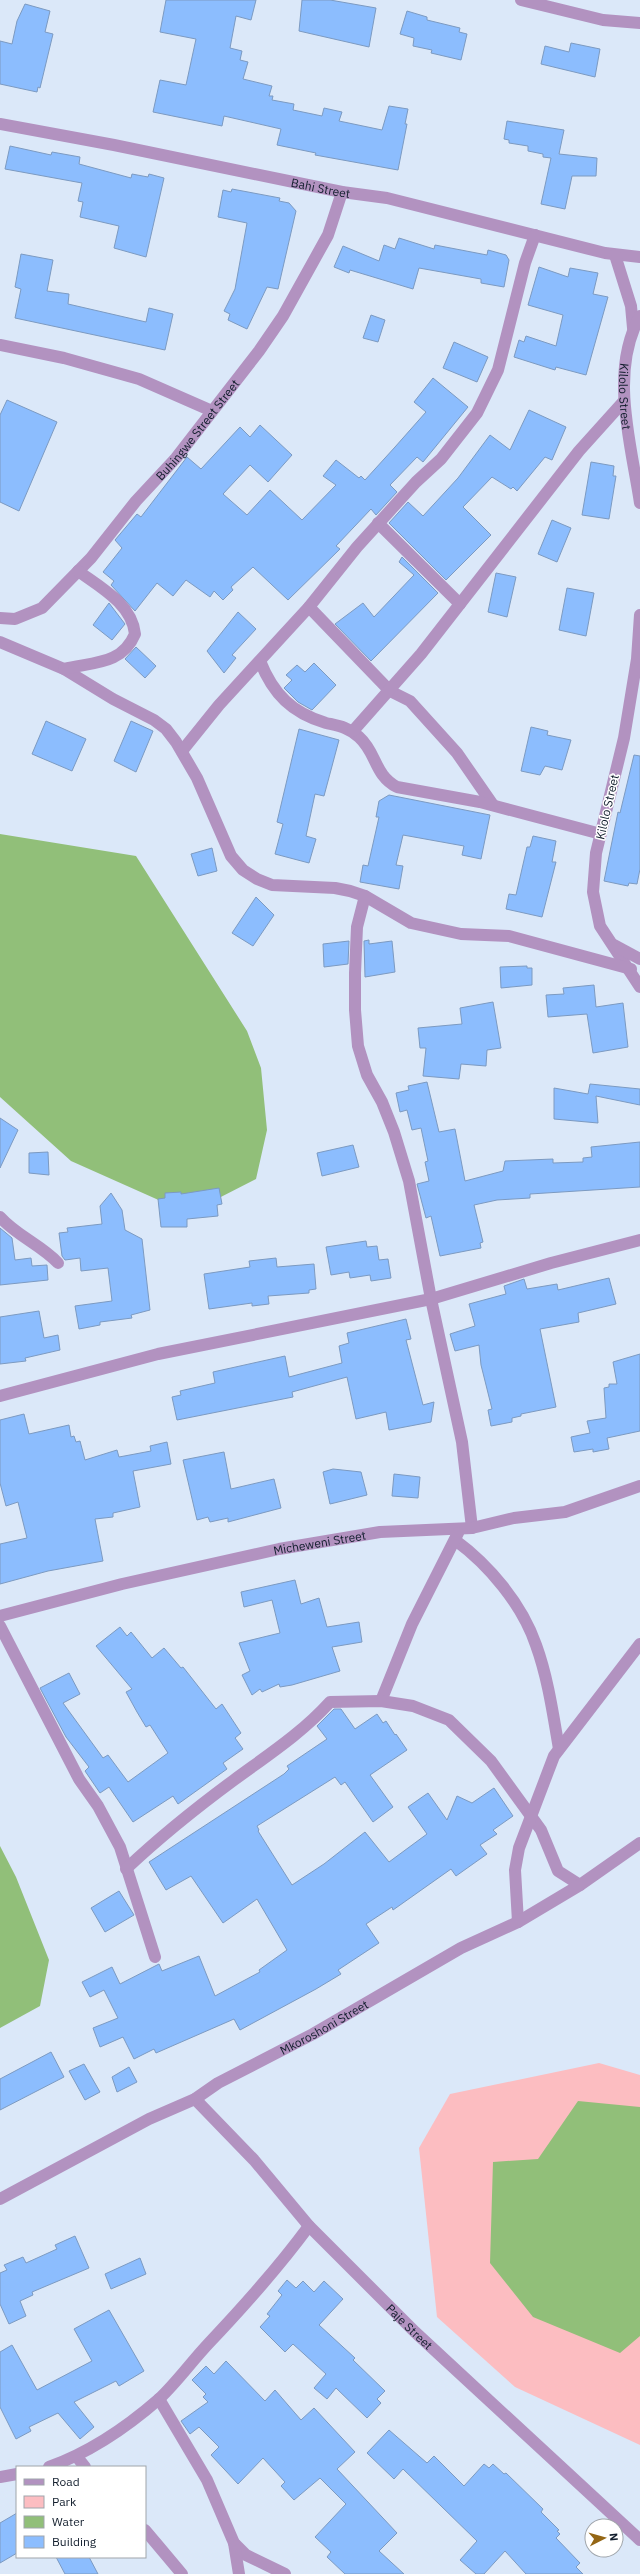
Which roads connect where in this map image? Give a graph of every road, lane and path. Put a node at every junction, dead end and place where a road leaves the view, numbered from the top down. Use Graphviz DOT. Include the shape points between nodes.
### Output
graph roads {
  1 [pos="521,0"];
  2 [pos="640,23"];
  3 [pos="0,124"];
  4 [pos="342,192"];
  5 [pos="535,234"];
  6 [pos="615,254"];
  7 [pos="640,257"];
  8 [pos="640,316"];
  9 [pos="633,328"];
  10 [pos="0,345"];
  11 [pos="624,401"];
  12 [pos="212,411"];
  13 [pos="640,503"];
  14 [pos="378,523"];
  15 [pos="78,571"];
  16 [pos="460,604"];
  17 [pos="309,607"];
  18 [pos="640,616"];
  19 [pos="0,618"];
  20 [pos="0,642"];
  21 [pos="260,661"];
  22 [pos="64,669"];
  23 [pos="390,691"];
  24 [pos="353,731"];
  25 [pos="182,751"];
  26 [pos="493,805"];
  27 [pos="601,834"];
  28 [pos="365,896"];
  29 [pos="610,943"];
  30 [pos="640,959"];
  31 [pos="630,969"];
  32 [pos="640,987"];
  33 [pos="0,1218"];
  34 [pos="640,1240"];
  35 [pos="58,1263"];
  36 [pos="431,1299"];
  37 [pos="0,1396"];
  38 [pos="640,1486"];
  39 [pos="472,1528"];
  40 [pos="457,1535"];
  41 [pos="2,1612"];
  42 [pos="0,1626"];
  43 [pos="640,1644"];
  44 [pos="381,1701"];
  45 [pos="559,1749"];
  46 [pos="530,1815"];
  47 [pos="640,1843"];
  48 [pos="126,1869"];
  49 [pos="580,1885"];
  50 [pos="518,1922"];
  51 [pos="154,1957"];
  52 [pos="194,2099"];
  53 [pos="0,2199"];
  54 [pos="309,2226"];
  55 [pos="159,2399"];
  56 [pos="77,2457"];
  57 [pos="52,2466"];
  58 [pos="84,2466"];
  59 [pos="16,2474"];
  60 [pos="0,2477"];
  61 [pos="146,2531"];
  62 [pos="640,2540"];
  63 [pos="234,2543"];
  64 [pos="182,2574"];
  65 [pos="239,2574"];
  66 [pos="285,2574"];
  1 -- 2 [label="street" via="603,20"];
  3 -- 4 [label="street, Bahi Street"];
  4 -- 5 [label="street, Bahi Street" via="387,198"];
  4 -- 12 [label="street, Buhingwe Street Street" via="328,235 284,316"];
  5 -- 6 [label="street, Bahi Street"];
  5 -- 14 [label="street" via="525,263 498,370 490,389 461,436"];
  6 -- 7 [label="street, Bahi Street"];
  6 -- 9 [label="street" via="631,306"];
  8 -- 9 [label="street, Kilolo Street"];
  9 -- 11 [label="street, Kilolo Street" via="625,371"];
  10 -- 12 [label="street" via="64,358 131,377"];
  11 -- 13 [label="street, Kilolo Street"];
  11 -- 16 [label="street" via="579,451"];
  12 -- 15 [label="street, Buhingwe Street Street" via="176,458"];
  14 -- 16 [label="street"];
  14 -- 17 [label="street"];
  15 -- 19 [label="street, Buhingwe Street Street" via="42,608 15,619"];
  15 -- 22 [label="street" via="120,603 130,615 135,634 124,652 116,657"];
  16 -- 23 [label="street"];
  17 -- 21 [label="street"];
  17 -- 23 [label="street"];
  18 -- 27 [label="street, Kilolo Street" via="637,659 624,738"];
  20 -- 22 [label="street"];
  21 -- 24 [label="street" via="267,678 288,706 311,719 345,726"];
  21 -- 25 [label="street" via="219,705"];
  22 -- 25 [label="street" via="113,700 154,720 166,729"];
  23 -- 24 [label="street"];
  23 -- 26 [label="street" via="410,701 457,753"];
  24 -- 26 [label="street" via="368,746 386,781 391,784 411,791"];
  25 -- 28 [label="street" via="197,778 231,856 243,870 257,879 272,884 335,888"];
  26 -- 27 [label="street"];
  27 -- 29 [label="street, Kilolo Street" via="596,853 593,892 597,917"];
  28 -- 31 [label="street" via="411,922 461,934 509,936"];
  28 -- 36 [label="street" via="357,927 354,973 354,1010 358,1046 366,1075 382,1102 406,1167"];
  29 -- 30 [label="street"];
  29 -- 31 [label="street, Kilolo Street"];
  31 -- 32 [label="street, Kilolo Street"];
  33 -- 35 [label="street" via="18,1235 45,1250"];
  34 -- 36 [label="street" via="551,1262"];
  36 -- 37 [label="street" via="165,1353"];
  36 -- 39 [label="street" via="462,1442"];
  38 -- 39 [label="street, Micheweni Street" via="565,1512 514,1518"];
  39 -- 40 [label="street, Micheweni Street"];
  40 -- 41 [label="street, Micheweni Street" via="380,1532 279,1549"];
  40 -- 44 [label="street" via="412,1624"];
  40 -- 45 [label="street" via="470,1552 495,1576 536,1644 548,1689"];
  42 -- 48 [label="street" via="79,1779 98,1806 120,1847"];
  43 -- 45 [label="street"];
  44 -- 46 [label="street" via="413,1706 449,1720 491,1761"];
  44 -- 48 [label="street" via="330,1702 277,1750 159,1838"];
  45 -- 46 [label="street"];
  46 -- 49 [label="street" via="541,1830 558,1871"];
  46 -- 50 [label="street" via="515,1870"];
  47 -- 49 [label="street, Mkoroshoni Street"];
  48 -- 51 [label="street"];
  49 -- 50 [label="street, Mkoroshoni Street"];
  50 -- 52 [label="street, Mkoroshoni Street" via="461,1948 314,2034 218,2083"];
  52 -- 53 [label="street, Mkoroshoni Street" via="149,2118"];
  52 -- 54 [label="street, Paje Street" via="254,2160"];
  54 -- 55 [label="street" via="275,2272"];
  54 -- 62 [label="street, Paje Street" via="415,2332"];
  55 -- 56 [label="street"];
  55 -- 63 [label="street" via="206,2480"];
  56 -- 57 [label="street"];
  56 -- 58 [label="street"];
  59 -- 60 [label="street"];
  61 -- 64 [label="street"];
  63 -- 65 [label="street"];
  63 -- 66 [label="street" via="246,2555"];
}
